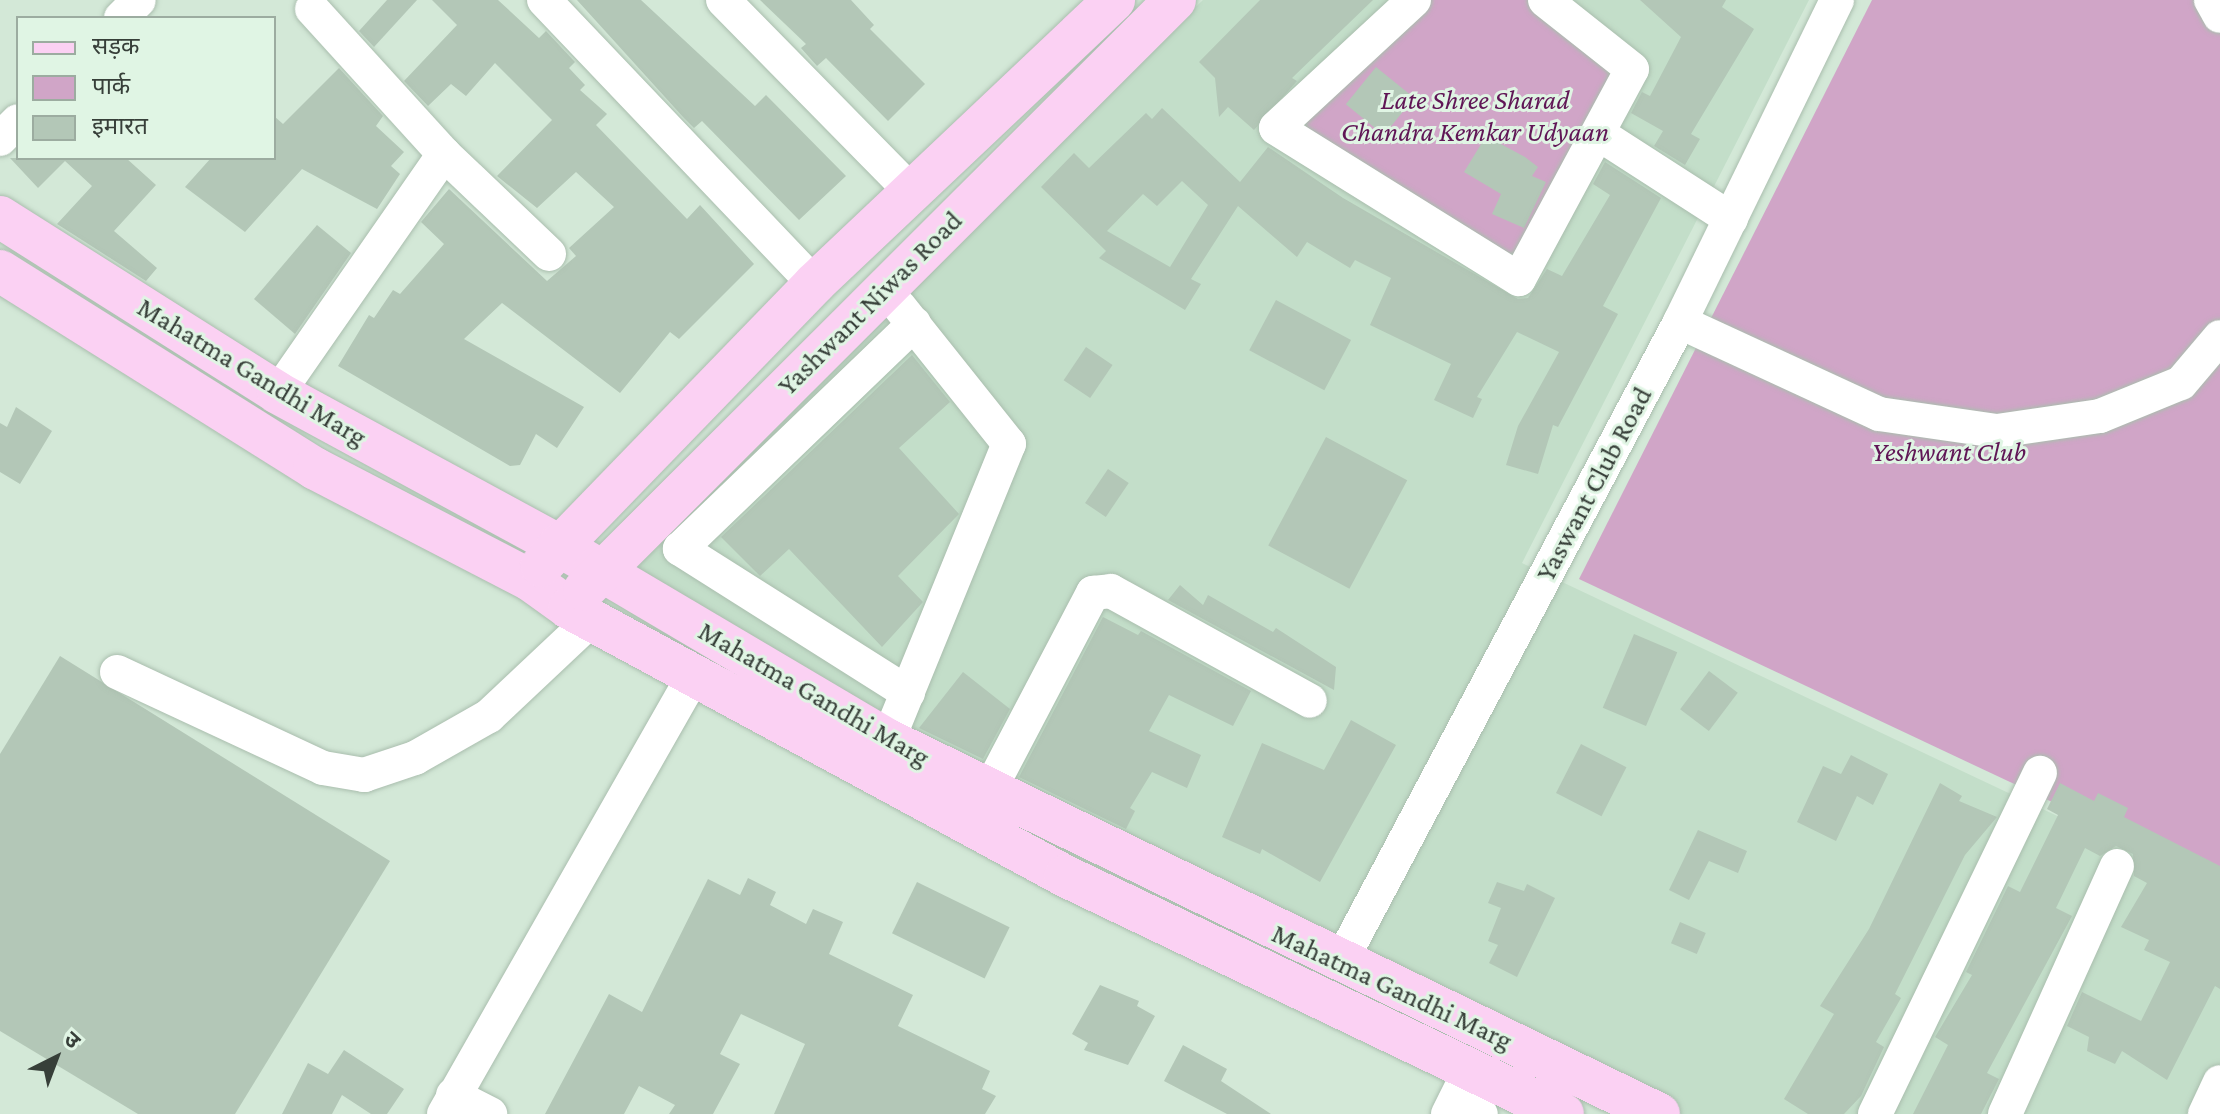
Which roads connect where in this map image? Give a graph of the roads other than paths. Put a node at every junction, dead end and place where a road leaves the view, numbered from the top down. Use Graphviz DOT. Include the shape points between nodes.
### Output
graph roads {
  1 [pos="139,0"];
  2 [pos="544,0"];
  3 [pos="723,0"];
  4 [pos="1114,0"];
  5 [pos="1175,0"];
  6 [pos="1414,0"];
  7 [pos="1545,0"];
  8 [pos="1837,0"];
  9 [pos="2211,0"];
  10 [pos="312,9"];
  11 [pos="123,16"];
  12 [pos="2220,16"];
  13 [pos="16,123"];
  14 [pos="1599,134"];
  15 [pos="0,139"];
  16 [pos="444,154"];
  17 [pos="910,190"];
  18 [pos="0,217"];
  19 [pos="1731,219"];
  20 [pos="549,254"];
  21 [pos="0,271"];
  22 [pos="814,284"];
  23 [pos="885,288"];
  24 [pos="1680,322"];
  25 [pos="914,324"];
  26 [pos="2220,337"];
  27 [pos="278,393"];
  28 [pos="558,545"];
  29 [pos="601,570"];
  30 [pos="530,580"];
  31 [pos="580,614"];
  32 [pos="117,672"];
  33 [pos="694,675"];
  34 [pos="908,693"];
  35 [pos="1310,701"];
  36 [pos="888,740"];
  37 [pos="2040,773"];
  38 [pos="989,791"];
  39 [pos="2117,866"];
  40 [pos="1340,963"];
  41 [pos="2220,1082"];
  42 [pos="1479,1101"];
  43 [pos="448,1104"];
  44 [pos="490,1114"];
  45 [pos="1563,1114"];
  46 [pos="1659,1114"];
  47 [pos="1875,1114"];
  48 [pos="2005,1114"];
  49 [pos="2205,1114"];
  1 -- 11 [label="street"];
  2 -- 22 [label="street"];
  3 -- 17 [label="street"];
  4 -- 17 [label="main road, Yashwant Niwas Road"];
  5 -- 23 [label="main road, Yashwant Niwas Road"];
  6 -- 14 [label="street" via="1276,128 1519,279"];
  7 -- 14 [label="street" via="1632,69"];
  8 -- 19 [label="street, Yaswant Club Road"];
  9 -- 12 [label="street"];
  10 -- 16 [label="street"];
  13 -- 15 [label="street"];
  14 -- 19 [label="street"];
  16 -- 20 [label="street"];
  16 -- 27 [label="street"];
  17 -- 22 [label="main road, Yashwant Niwas Road"];
  18 -- 27 [label="main road, Mahatma Gandhi Marg"];
  19 -- 24 [label="street, Yaswant Club Road"];
  21 -- 30 [label="main road, Mahatma Gandhi Marg" via="314,468"];
  22 -- 28 [label="main road, Yashwant Niwas Road"];
  23 -- 25 [label="street"];
  23 -- 29 [label="main road, Yashwant Niwas Road"];
  24 -- 26 [label="street" via="1879,414 1997,431 2100,416 2181,383"];
  24 -- 40 [label="street, Yaswant Club Road"];
  25 -- 34 [label="street" via="1009,444"];
  25 -- 34 [label="street" via="680,549"];
  27 -- 28 [label="main road, Mahatma Gandhi Marg"];
  28 -- 29 [label="main road, Mahatma Gandhi Marg"];
  28 -- 30 [label="main road, Yashwant Niwas Road"];
  29 -- 31 [label="main road, Yashwant Niwas Road"];
  29 -- 36 [label="main road, Mahatma Gandhi Marg"];
  30 -- 31 [label="main road, Mahatma Gandhi Marg"];
  31 -- 32 [label="street" via="489,716 415,758 364,775 323,768"];
  31 -- 33 [label="main road, Mahatma Gandhi Marg"];
  33 -- 42 [label="main road, Mahatma Gandhi Marg"];
  33 -- 43 [label="street"];
  34 -- 36 [label="street"];
  35 -- 38 [label="street" via="1111,591 1093,593"];
  36 -- 38 [label="main road, Mahatma Gandhi Marg"];
  37 -- 47 [label="street"];
  38 -- 40 [label="main road, Mahatma Gandhi Marg"];
  39 -- 48 [label="street"];
  40 -- 46 [label="main road, Mahatma Gandhi Marg"];
  41 -- 49 [label="street"];
  42 -- 45 [label="main road, Mahatma Gandhi Marg"];
  43 -- 44 [label="street"];
}
